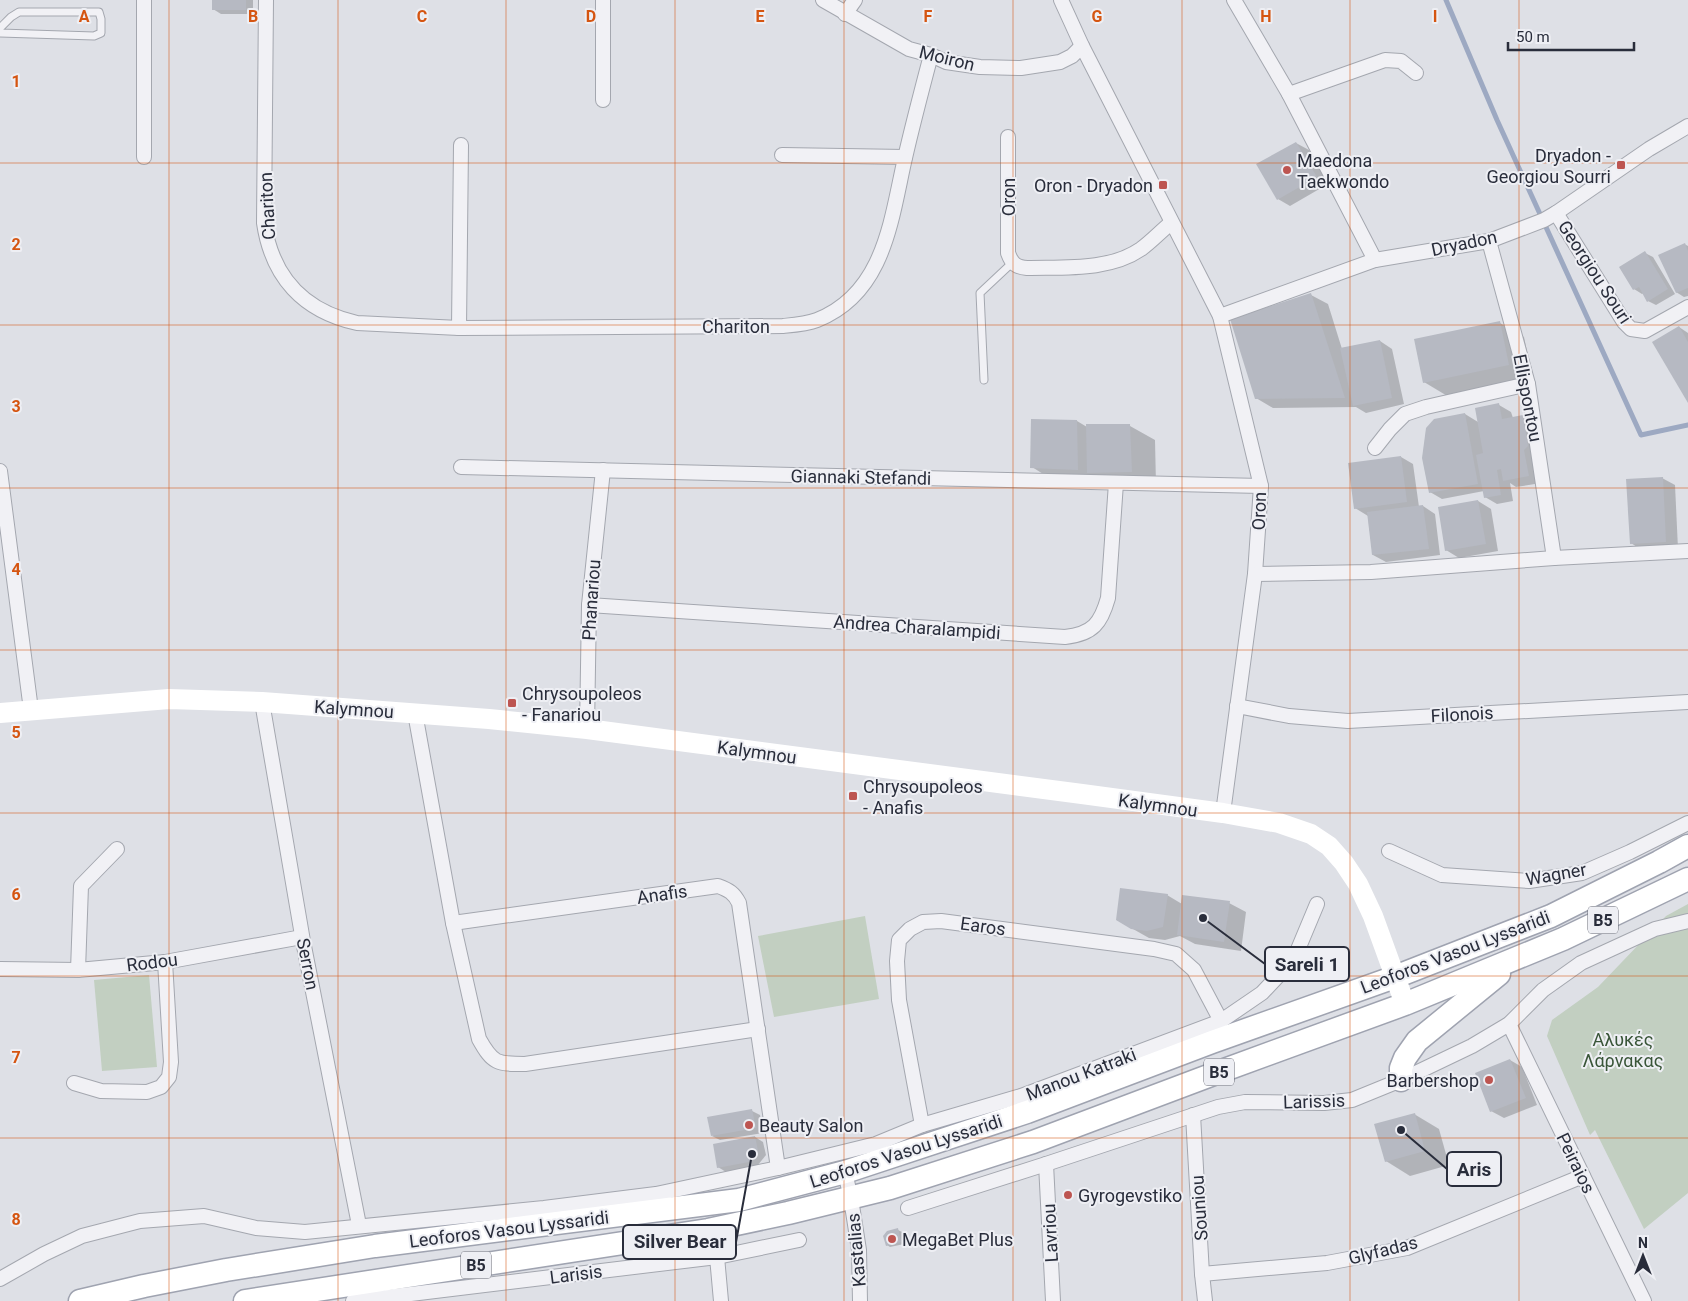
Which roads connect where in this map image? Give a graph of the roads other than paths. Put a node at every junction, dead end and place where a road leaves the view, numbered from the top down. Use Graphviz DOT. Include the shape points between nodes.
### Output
graph roads {
  1 [pos="144,0"];
  2 [pos="266,0"];
  3 [pos="603,0"];
  4 [pos="823,0"];
  5 [pos="855,0"];
  6 [pos="1061,0"];
  7 [pos="1234,0"];
  8 [pos="845,14"];
  9 [pos="0,28"];
  10 [pos="0,33"];
  11 [pos="1082,46"];
  12 [pos="931,55"];
  13 [pos="1416,73"];
  14 [pos="1289,94"];
  15 [pos="602,100"];
  16 [pos="1688,126"];
  17 [pos="1008,137"];
  18 [pos="462,145"];
  19 [pos="782,155"];
  20 [pos="144,157"];
  21 [pos="905,157"];
  22 [pos="1550,216"];
  23 [pos="1171,223"];
  24 [pos="1489,241"];
  25 [pos="1375,260"];
  26 [pos="1012,262"];
  27 [pos="1688,307"];
  28 [pos="1220,316"];
  29 [pos="459,328"];
  30 [pos="984,380"];
  31 [pos="1528,384"];
  32 [pos="1375,448"];
  33 [pos="462,467"];
  34 [pos="603,470"];
  35 [pos="0,471"];
  36 [pos="1116,483"];
  37 [pos="1261,486"];
  38 [pos="1688,551"];
  39 [pos="1554,558"];
  40 [pos="1256,574"];
  41 [pos="589,605"];
  42 [pos="262,702"];
  43 [pos="1688,702"];
  44 [pos="1237,706"];
  45 [pos="31,710"];
  46 [pos="0,713"];
  47 [pos="415,713"];
  48 [pos="587,729"];
  49 [pos="1223,813"];
  50 [pos="1688,822"];
  51 [pos="1688,846"];
  52 [pos="117,848"];
  53 [pos="1389,851"];
  54 [pos="1688,879"];
  55 [pos="1316,904"];
  56 [pos="1688,921"];
  57 [pos="453,923"];
  58 [pos="302,937"];
  59 [pos="1522,956"];
  60 [pos="165,962"];
  61 [pos="0,969"];
  62 [pos="78,970"];
  63 [pos="1395,977"];
  64 [pos="1405,1004"];
  65 [pos="1221,1021"];
  66 [pos="1509,1024"];
  67 [pos="758,1028"];
  68 [pos="1401,1080"];
  69 [pos="74,1083"];
  70 [pos="1193,1115"];
  71 [pos="922,1125"];
  72 [pos="1046,1164"];
  73 [pos="778,1168"];
  74 [pos="845,1172"];
  75 [pos="1583,1176"];
  76 [pos="851,1199"];
  77 [pos="908,1208"];
  78 [pos="359,1225"];
  79 [pos="799,1240"];
  80 [pos="717,1257"];
  81 [pos="1202,1274"];
  82 [pos="0,1279"];
  83 [pos="80,1301"];
  84 [pos="245,1301"];
  85 [pos="353,1301"];
  86 [pos="721,1301"];
  87 [pos="860,1301"];
  88 [pos="1053,1301"];
  89 [pos="1205,1301"];
  90 [pos="1644,1301"];
  1 -- 20 [label="street"];
  2 -- 29 [label="street, Chariton" via="264,223 278,269 298,294 328,314 344,320"];
  3 -- 15 [label="street"];
  4 -- 8 [label="street, Moiron"];
  5 -- 8 [label="street"];
  6 -- 11 [label="street, Oron"];
  7 -- 14 [label="street"];
  8 -- 12 [label="street, Moiron" via="909,49"];
  9 -- 10 [label="lane" via="19,12 99,12 101,19 101,33 94,36"];
  11 -- 12 [label="street, Moiron" via="1060,62 1021,68 980,67 946,62"];
  11 -- 23 [label="street, Oron"];
  12 -- 21 [label="street, Chariton"];
  13 -- 14 [label="street" via="1401,61 1385,60"];
  14 -- 25 [label="street"];
  16 -- 22 [label="street, Dryadon"];
  17 -- 26 [label="street, Oron" via="1008,253"];
  18 -- 29 [label="street"];
  19 -- 21 [label="street"];
  21 -- 29 [label="street, Chariton" via="891,225 871,274 851,298 815,321 783,326"];
  22 -- 24 [label="street, Dryadon"];
  22 -- 27 [label="street, Georgiou Souri" via="1631,329 1645,331"];
  23 -- 26 [label="street" via="1142,248 1109,263 1027,268"];
  23 -- 28 [label="street, Oron"];
  24 -- 25 [label="street, Dryadon"];
  24 -- 31 [label="street, Ellispontou"];
  25 -- 28 [label="street, Dryadon"];
  26 -- 30 [label="lane" via="980,294"];
  28 -- 37 [label="street, Oron"];
  31 -- 32 [label="street" via="1405,414"];
  31 -- 39 [label="street, Ellispontou"];
  33 -- 34 [label="street, Giannaki Stefandi"];
  34 -- 36 [label="street, Giannaki Stefandi"];
  34 -- 41 [label="street, Phanariou"];
  35 -- 45 [label="street"];
  36 -- 37 [label="street, Giannaki Stefandi"];
  36 -- 41 [label="street, Andrea Charalampidi" via="1105,611 1099,622 1080,635"];
  37 -- 40 [label="street, Oron"];
  38 -- 39 [label="street"];
  39 -- 40 [label="street" via="1371,572"];
  40 -- 44 [label="street, Oron"];
  41 -- 48 [label="street, Phanariou"];
  42 -- 45 [label="street, Kalymnou" via="169,700"];
  42 -- 47 [label="street, Kalymnou"];
  42 -- 58 [label="street, Serron"];
  43 -- 44 [label="street, Filonois" via="1348,720 1289,716"];
  44 -- 49 [label="street, Oron"];
  45 -- 46 [label="street, Kalymnou"];
  47 -- 48 [label="street, Kalymnou"];
  47 -- 57 [label="street"];
  48 -- 49 [label="street, Kalymnou"];
  49 -- 63 [label="street, Kalymnou" via="1279,823 1312,834 1329,846 1358,884"];
  50 -- 53 [label="street, Wagner" via="1582,873 1529,881 1442,875"];
  51 -- 63 [label="main road, Leoforos Vasou Lyssaridi / B5" via="1551,916"];
  52 -- 62 [label="street" via="81,886"];
  54 -- 59 [label="main road, Leoforos Vasou Lyssaridi / B5"];
  55 -- 65 [label="street, Manou Katraki" via="1294,959 1262,993"];
  56 -- 66 [label="street, Larissis" via="1655,929 1581,962 1543,990"];
  57 -- 67 [label="street" via="479,1039 488,1055 502,1064 525,1064"];
  57 -- 67 [label="street, Anafis" via="718,886 728,890 738,903"];
  58 -- 60 [label="street, Rodou"];
  58 -- 78 [label="street, Serron"];
  59 -- 64 [label="main road, Leoforos Vasou Lyssaridi / B5"];
  59 -- 68 [label="main road" via="1417,1041 1405,1058"];
  60 -- 62 [label="street, Rodou"];
  60 -- 69 [label="street" via="171,1062 169,1077 160,1088 147,1092 101,1091"];
  61 -- 62 [label="street, Rodou"];
  63 -- 64 [label="street, Kalymnou"];
  63 -- 74 [label="main road, Leoforos Vasou Lyssaridi / B5" via="1026,1112"];
  64 -- 76 [label="main road, Leoforos Vasou Lyssaridi / B5" via="1034,1142"];
  65 -- 71 [label="street, Manou Katraki" via="1021,1096"];
  65 -- 71 [label="street, Earos" via="1194,970 1176,954 941,921 923,922 899,940 897,961 899,1000"];
  66 -- 68 [label="street, Larissis"];
  66 -- 75 [label="street, Peiraios"];
  67 -- 73 [label="street, Anafis"];
  68 -- 70 [label="street, Larissis" via="1352,1100 1245,1102"];
  70 -- 72 [label="street, Larissis"];
  70 -- 81 [label="street, Souniou"];
  71 -- 73 [label="street, Manou Katraki" via="876,1144"];
  72 -- 77 [label="street, Larissis"];
  72 -- 88 [label="street, Lavriou"];
  73 -- 78 [label="street, Manou Katraki" via="656,1194"];
  74 -- 76 [label="street, Kastalias"];
  74 -- 83 [label="main road, Leoforos Vasou Lyssaridi / B5" via="740,1200 375,1246 226,1270"];
  75 -- 81 [label="street, Glyfadas" via="1407,1248 1327,1263"];
  75 -- 90 [label="street, Peiraios"];
  76 -- 84 [label="main road, Leoforos Vasou Lyssaridi / B5" via="708,1230"];
  76 -- 87 [label="street, Kastalias" via="859,1250"];
  78 -- 82 [label="street, Manou Katraki" via="305,1232 256,1228 204,1216 140,1221 82,1236"];
  79 -- 80 [label="street, Larisis"];
  80 -- 85 [label="street, Larisis"];
  80 -- 86 [label="street"];
  81 -- 89 [label="street, Souniou"];
}
